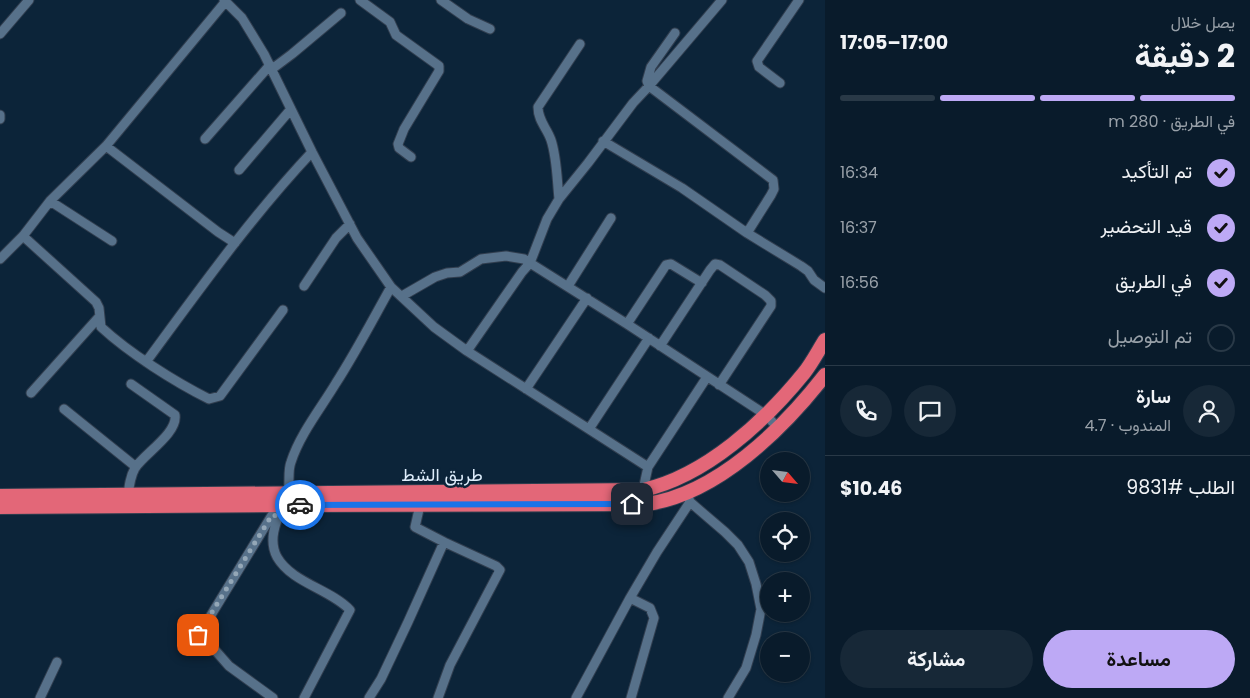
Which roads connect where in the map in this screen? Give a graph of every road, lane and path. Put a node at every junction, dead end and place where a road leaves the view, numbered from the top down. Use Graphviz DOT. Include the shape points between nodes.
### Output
graph roads {
  1 [pos="29,0"];
  2 [pos="360,0"];
  3 [pos="441,0"];
  4 [pos="722,0"];
  5 [pos="799,0"];
  6 [pos="225,1"];
  7 [pos="341,13"];
  8 [pos="490,29"];
  9 [pos="675,33"];
  10 [pos="0,34"];
  11 [pos="580,44"];
  12 [pos="271,67"];
  13 [pos="780,84"];
  14 [pos="649,86"];
  15 [pos="291,109"];
  16 [pos="0,116"];
  17 [pos="0,119"];
  18 [pos="205,138"];
  19 [pos="603,141"];
  20 [pos="106,146"];
  21 [pos="312,152"];
  22 [pos="411,157"];
  23 [pos="239,170"];
  24 [pos="559,199"];
  25 [pos="50,201"];
  26 [pos="611,218"];
  27 [pos="350,224"];
  28 [pos="747,233"];
  29 [pos="23,236"];
  30 [pos="112,241"];
  31 [pos="235,243"];
  32 [pos="0,259"];
  33 [pos="530,263"];
  34 [pos="702,283"];
  35 [pos="304,286"];
  36 [pos="568,286"];
  37 [pos="391,287"];
  38 [pos="825,288"];
  39 [pos="402,296"];
  40 [pos="587,298"];
  41 [pos="283,310"];
  42 [pos="99,317"];
  43 [pos="627,324"];
  44 [pos="648,338"];
  45 [pos="825,340"];
  46 [pos="660,346"];
  47 [pos="467,351"];
  48 [pos="146,362"];
  49 [pos="825,375"];
  50 [pos="707,377"];
  51 [pos="131,384"];
  52 [pos="719,384"];
  53 [pos="526,389"];
  54 [pos="31,393"];
  55 [pos="64,409"];
  56 [pos="766,416"];
  57 [pos="778,428"];
  58 [pos="589,429"];
  59 [pos="136,467"];
  60 [pos="648,467"];
  61 [pos="644,490"];
  62 [pos="0,496"];
  63 [pos="128,496"];
  64 [pos="688,497"];
  65 [pos="284,504"];
  66 [pos="420,505"];
  67 [pos="0,507"];
  68 [pos="444,542"];
  69 [pos="630,598"];
  70 [pos="198,635"];
  71 [pos="191,648"];
  72 [pos="57,662"];
  73 [pos="40,698"];
  74 [pos="273,698"];
  75 [pos="304,698"];
  76 [pos="368,698"];
  77 [pos="438,698"];
  78 [pos="576,698"];
  79 [pos="631,698"];
  80 [pos="728,698"];
  1 -- 10 [label="street"];
  2 -- 22 [label="street" via="392,24 396,35 439,66 398,144"];
  3 -- 8 [label="street" via="468,19"];
  4 -- 14 [label="street"];
  5 -- 13 [label="street" via="757,61 759,67"];
  6 -- 12 [label="street" via="242,18"];
  6 -- 20 [label="street"];
  7 -- 12 [label="street" via="292,54"];
  9 -- 14 [label="street" via="651,67 647,81"];
  11 -- 24 [label="street" via="538,107 541,124 551,140"];
  12 -- 15 [label="street"];
  12 -- 18 [label="street"];
  14 -- 19 [label="street"];
  14 -- 28 [label="street" via="773,180 774,190"];
  15 -- 21 [label="street"];
  15 -- 23 [label="street"];
  16 -- 17 [label="street"];
  19 -- 24 [label="street"];
  19 -- 28 [label="street" via="682,188"];
  20 -- 25 [label="street"];
  20 -- 31 [label="street"];
  21 -- 27 [label="street"];
  21 -- 31 [label="street"];
  24 -- 33 [label="street"];
  25 -- 29 [label="street"];
  25 -- 30 [label="street"];
  26 -- 36 [label="street"];
  27 -- 35 [label="street" via="336,238"];
  27 -- 37 [label="street"];
  28 -- 38 [label="street" via="801,266"];
  29 -- 32 [label="street"];
  29 -- 42 [label="street" via="96,302"];
  31 -- 48 [label="street"];
  33 -- 36 [label="street"];
  33 -- 39 [label="street" via="506,256 481,259 460,272 435,277"];
  33 -- 47 [label="street"];
  34 -- 43 [label="street" via="671,264 666,265"];
  34 -- 46 [label="street"];
  34 -- 52 [label="street" via="715,264 720,265 765,295 771,306"];
  36 -- 40 [label="street"];
  37 -- 39 [label="street"];
  37 -- 65 [label="street" via="297,447 290,463"];
  39 -- 47 [label="street" via="434,327"];
  40 -- 43 [label="street"];
  40 -- 53 [label="street"];
  41 -- 48 [label="street" via="220,396 215,398 209,399"];
  42 -- 48 [label="street" via="101,327"];
  42 -- 54 [label="street"];
  43 -- 44 [label="street"];
  44 -- 46 [label="street"];
  44 -- 58 [label="street"];
  45 -- 56 [label="highway, طريق الشط" via="806,371"];
  46 -- 50 [label="street"];
  47 -- 53 [label="street"];
  49 -- 57 [label="highway, طريق الشط" via="803,404"];
  50 -- 52 [label="street"];
  50 -- 60 [label="street"];
  51 -- 59 [label="street" via="175,415 176,421"];
  52 -- 56 [label="street"];
  53 -- 58 [label="street"];
  55 -- 59 [label="street"];
  56 -- 57 [label="street"];
  56 -- 61 [label="highway, طريق الشط" via="704,463 672,482"];
  57 -- 64 [label="highway, طريق الشط" via="750,454"];
  58 -- 60 [label="street"];
  59 -- 63 [label="street"];
  60 -- 61 [label="street"];
  61 -- 65 [label="highway, طريق الشط"];
  62 -- 63 [label="highway, طريق الشط"];
  63 -- 65 [label="highway, طريق الشط"];
  64 -- 66 [label="highway, طريق الشط" via="647,504"];
  64 -- 69 [label="street"];
  64 -- 80 [label="street" via="738,545 749,562 761,609 746,668"];
  65 -- 66 [label="highway, طريق الشط"];
  65 -- 67 [label="highway, طريق الشط"];
  65 -- 70 [label="street" via="272,515"];
  65 -- 75 [label="street" via="275,524 273,542 276,555 295,574 350,610"];
  66 -- 68 [label="street" via="415,527"];
  68 -- 76 [label="street" via="388,663"];
  68 -- 77 [label="street" via="500,570 450,665"];
  69 -- 78 [label="street"];
  69 -- 79 [label="street" via="650,608 654,618"];
  70 -- 71 [label="street"];
  70 -- 74 [label="street" via="229,666"];
  72 -- 73 [label="street"];
}
